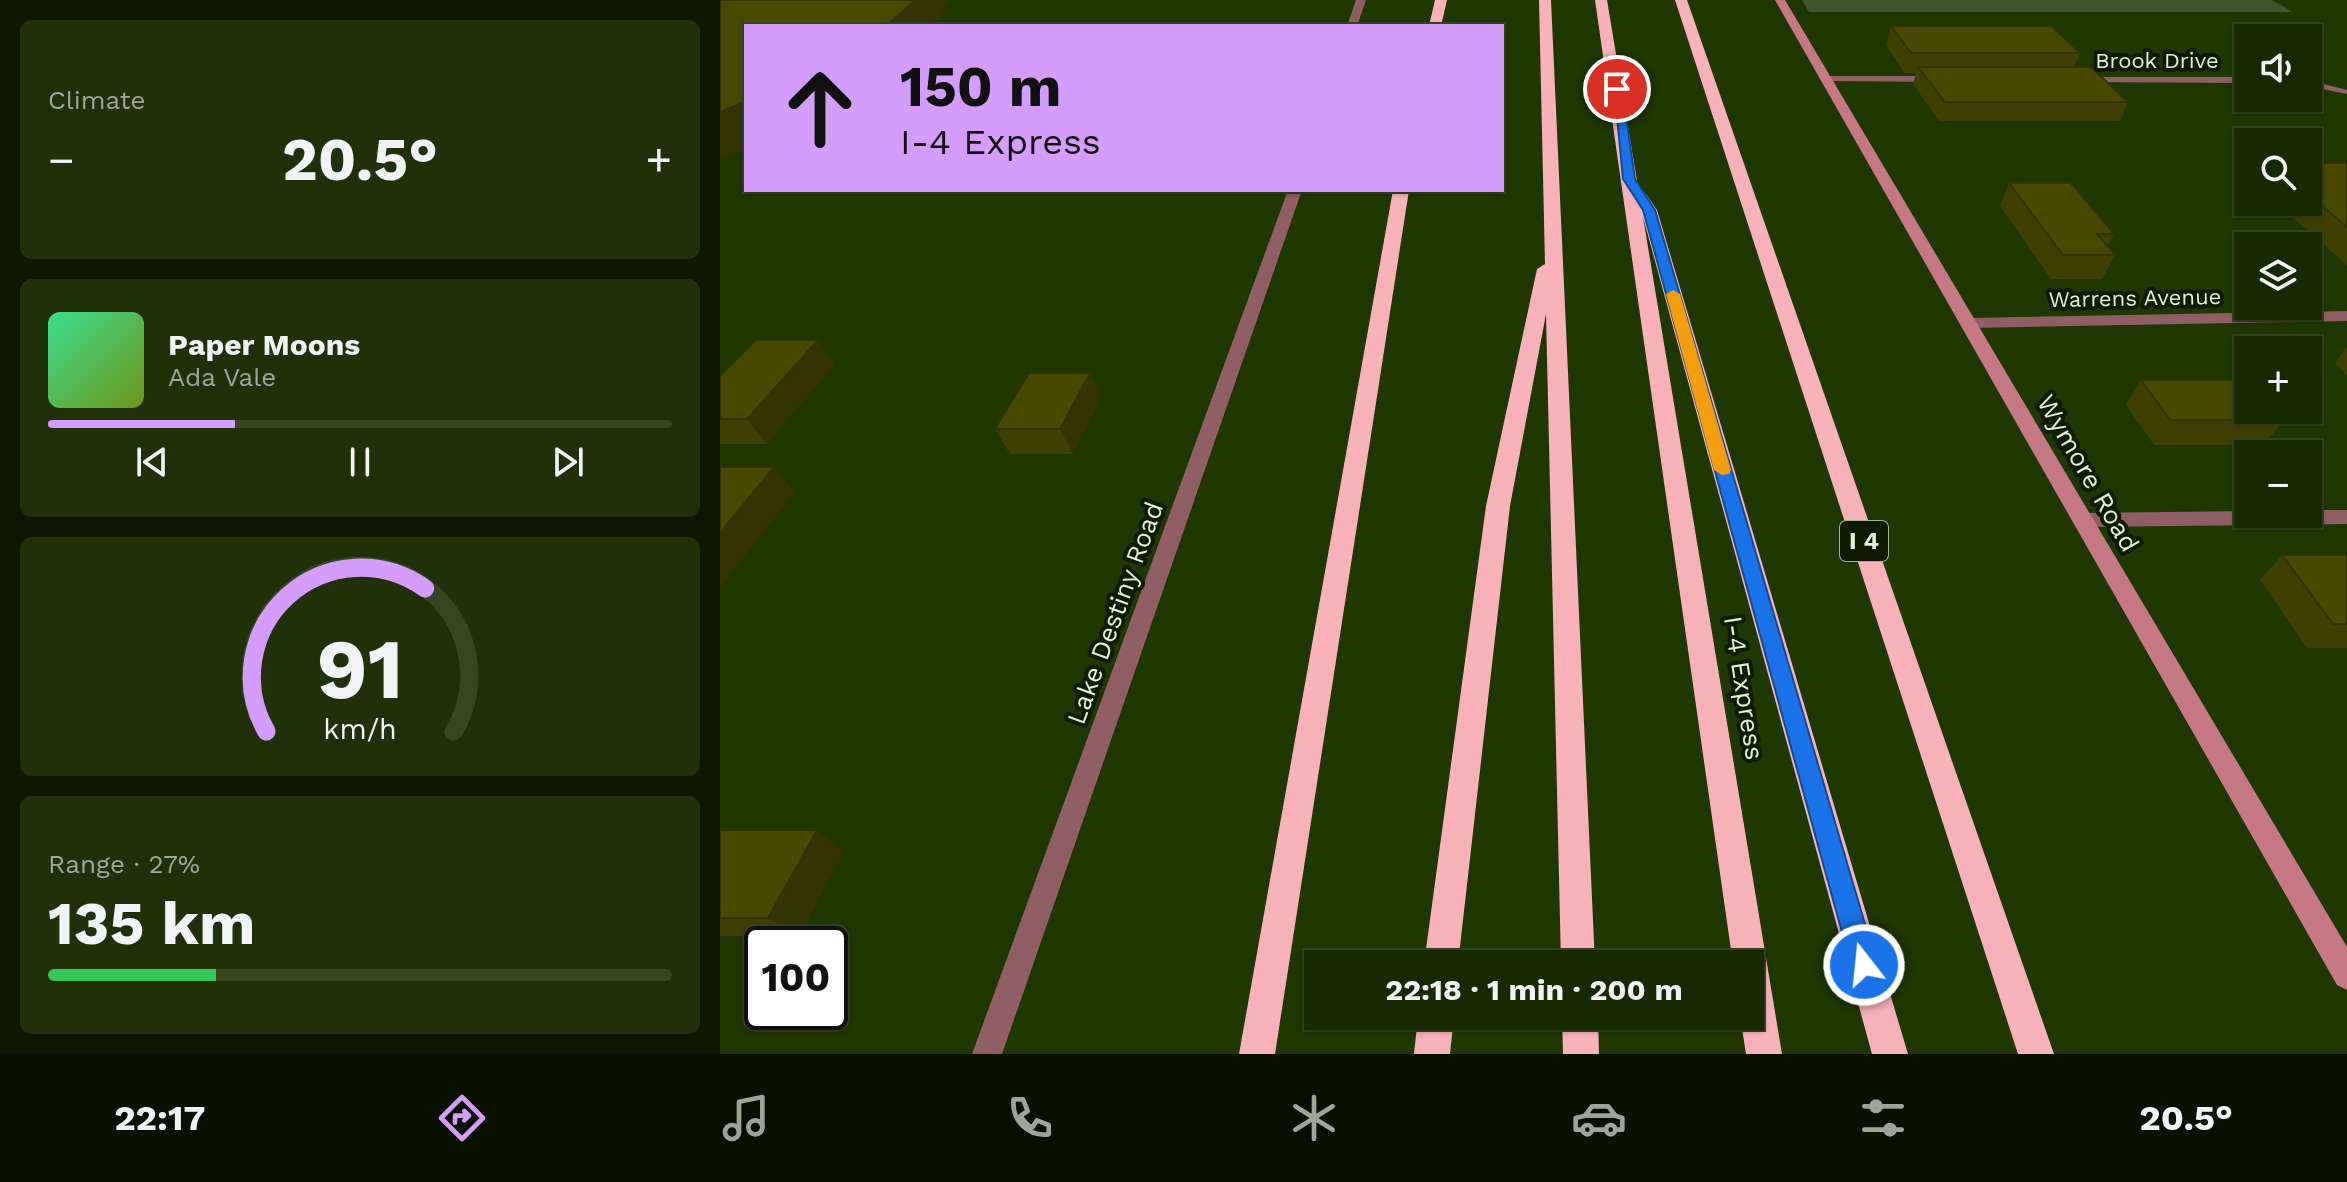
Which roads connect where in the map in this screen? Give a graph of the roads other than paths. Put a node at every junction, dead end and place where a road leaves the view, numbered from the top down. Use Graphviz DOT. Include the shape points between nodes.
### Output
graph roads {
  1 [pos="1361,0"];
  2 [pos="1441,0"];
  3 [pos="1545,0"];
  4 [pos="1601,0"];
  5 [pos="1681,0"];
  6 [pos="1780,0"];
  7 [pos="1353,24"];
  8 [pos="1435,24"];
  9 [pos="1826,79"];
  10 [pos="1947,79"];
  11 [pos="2070,80"];
  12 [pos="2234,80"];
  13 [pos="2322,87"];
  14 [pos="2343,92"];
  15 [pos="1629,179"];
  16 [pos="1294,192"];
  17 [pos="1401,192"];
  18 [pos="1554,228"];
  19 [pos="2347,316"];
  20 [pos="1971,323"];
  21 [pos="2347,517"];
  22 [pos="2084,520"];
  23 [pos="1443,950"];
  24 [pos="1578,950"];
  25 [pos="2347,975"];
  26 [pos="1435,1030"];
  27 [pos="1580,1030"];
  28 [pos="987,1054"];
  29 [pos="1257,1054"];
  30 [pos="1432,1054"];
  31 [pos="1581,1054"];
  32 [pos="1764,1054"];
  33 [pos="1890,1054"];
  34 [pos="2036,1054"];
  1 -- 7 [label="street"];
  2 -- 8 [label="highway"];
  3 -- 18 [label="highway"];
  4 -- 15 [label="highway, I-4 Express"];
  5 -- 34 [label="highway, I 4"];
  6 -- 9 [label="main road, Wymore Road"];
  9 -- 10 [label="street"];
  9 -- 20 [label="main road, Wymore Road"];
  11 -- 12 [label="street, Brook Drive"];
  13 -- 14 [label="street"];
  15 -- 32 [label="highway, I-4 Express"];
  15 -- 33 [label="highway" via="1649,210"];
  16 -- 28 [label="street, Lake Destiny Road"];
  17 -- 29 [label="highway"];
  18 -- 23 [label="highway" via="1498,506"];
  18 -- 24 [label="highway"];
  19 -- 20 [label="street, Warrens Avenue"];
  20 -- 22 [label="main road, Wymore Road"];
  21 -- 22 [label="street"];
  22 -- 25 [label="main road, Wymore Road"];
  26 -- 30 [label="highway"];
  27 -- 31 [label="highway"];
}
